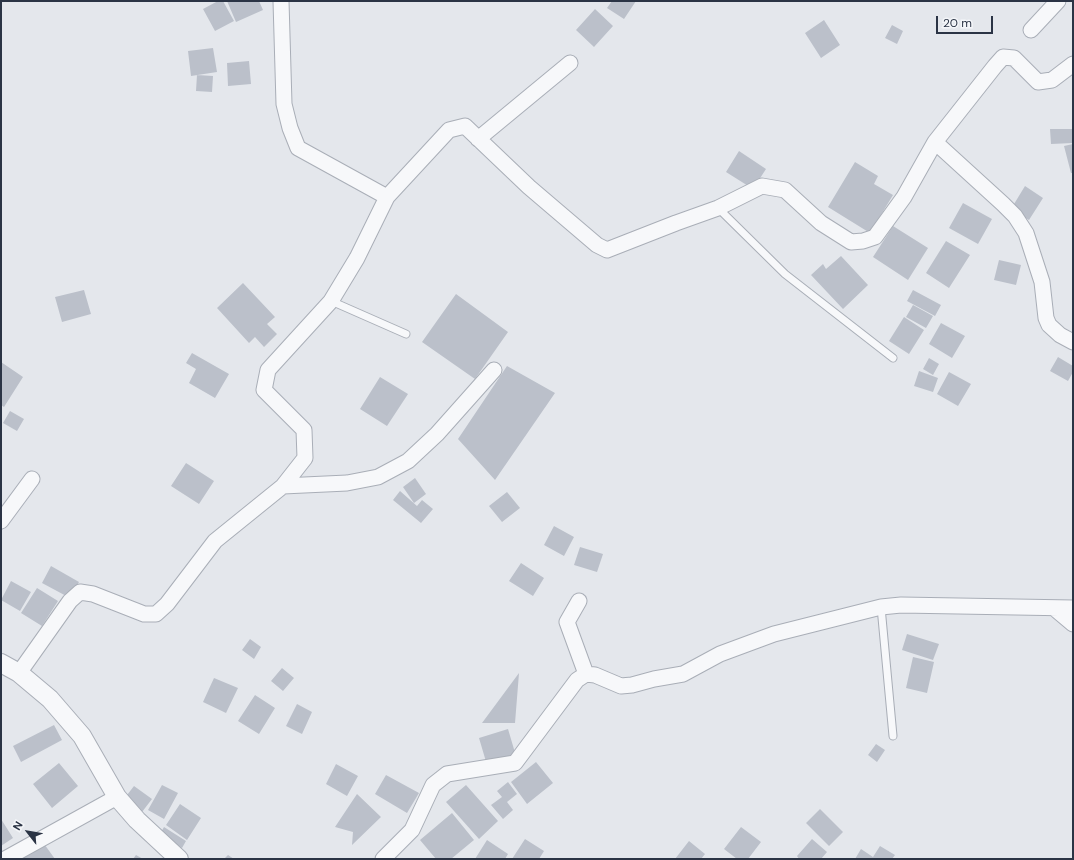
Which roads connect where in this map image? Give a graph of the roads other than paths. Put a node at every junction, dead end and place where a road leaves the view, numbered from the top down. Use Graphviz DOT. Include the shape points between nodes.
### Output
graph roads {
  1 [pos="281,1"];
  2 [pos="1058,1"];
  3 [pos="1031,30"];
  4 [pos="570,63"];
  5 [pos="1073,64"];
  6 [pos="478,139"];
  7 [pos="935,142"];
  8 [pos="387,197"];
  9 [pos="718,208"];
  10 [pos="331,301"];
  11 [pos="406,334"];
  12 [pos="1073,342"];
  13 [pos="893,358"];
  14 [pos="494,370"];
  15 [pos="32,479"];
  16 [pos="283,486"];
  17 [pos="1,521"];
  18 [pos="579,601"];
  19 [pos="882,607"];
  20 [pos="1054,608"];
  21 [pos="1073,608"];
  22 [pos="1073,624"];
  23 [pos="1,663"];
  24 [pos="18,673"];
  25 [pos="586,674"];
  26 [pos="893,736"];
  27 [pos="117,798"];
  28 [pos="5,859"];
  29 [pos="179,859"];
  30 [pos="383,859"];
  1 -- 8 [label="street" via="284,104 298,148"];
  2 -- 3 [label="street"];
  4 -- 6 [label="street"];
  5 -- 7 [label="street" via="1052,80 1038,82 1014,58 1003,57"];
  6 -- 8 [label="street" via="465,126 449,130"];
  6 -- 9 [label="street" via="529,187 597,245 607,250"];
  7 -- 9 [label="street" via="904,197 875,237 863,241 851,242 821,223 785,190 762,186"];
  7 -- 12 [label="street" via="1015,216 1026,233 1042,282 1049,325"];
  8 -- 10 [label="street" via="357,258"];
  9 -- 13 [label="lane" via="785,274"];
  10 -- 11 [label="lane"];
  10 -- 16 [label="street" via="268,370 264,390 304,430 305,458"];
  14 -- 16 [label="street" via="437,434 408,461 390,471 378,477 347,483"];
  15 -- 17 [label="street"];
  16 -- 24 [label="street" via="215,541 167,604 156,614 144,614 93,594 80,592 70,601"];
  18 -- 25 [label="street" via="567,622"];
  19 -- 20 [label="street" via="901,605"];
  19 -- 25 [label="street" via="774,634 720,654 683,674 621,686"];
  19 -- 26 [label="lane"];
  20 -- 21 [label="street"];
  20 -- 22 [label="street"];
  23 -- 24 [label="street"];
  24 -- 27 [label="street" via="50,699 82,736"];
  25 -- 30 [label="street" via="577,680 515,763 447,774 433,785 412,830"];
  27 -- 28 [label="street"];
  27 -- 29 [label="street"];
}
